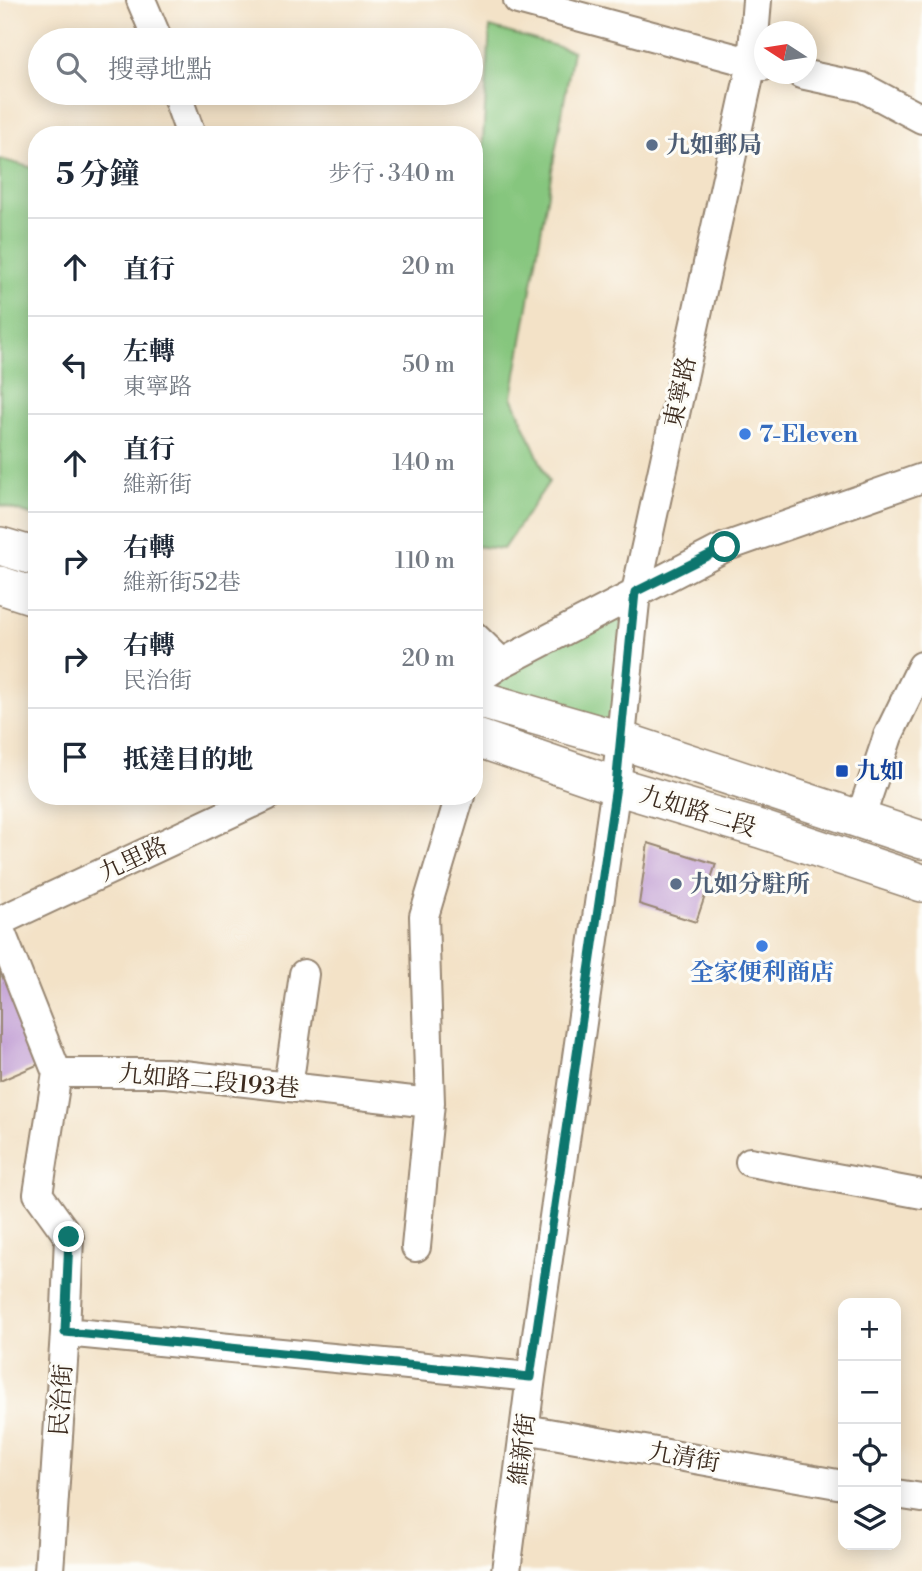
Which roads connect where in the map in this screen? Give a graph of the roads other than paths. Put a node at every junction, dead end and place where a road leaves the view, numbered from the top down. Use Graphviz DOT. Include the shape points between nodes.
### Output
graph roads {
  1 [pos="141,0"];
  2 [pos="518,0"];
  3 [pos="757,0"];
  4 [pos="757,21"];
  5 [pos="153,28"];
  6 [pos="754,63"];
  7 [pos="817,77"];
  8 [pos="754,81"];
  9 [pos="180,105"];
  10 [pos="922,119"];
  11 [pos="188,126"];
  12 [pos="922,478"];
  13 [pos="0,546"];
  14 [pos="28,554"];
  15 [pos="0,585"];
  16 [pos="635,592"];
  17 [pos="28,594"];
  18 [pos="483,645"];
  19 [pos="502,663"];
  20 [pos="922,666"];
  21 [pos="483,676"];
  22 [pos="483,701"];
  23 [pos="620,740"];
  24 [pos="483,744"];
  25 [pos="616,786"];
  26 [pos="248,805"];
  27 [pos="457,805"];
  28 [pos="860,819"];
  29 [pos="922,840"];
  30 [pos="922,883"];
  31 [pos="0,921"];
  32 [pos="0,930"];
  33 [pos="304,974"];
  34 [pos="57,1073"];
  35 [pos="288,1087"];
  36 [pos="430,1103"];
  37 [pos="750,1162"];
  38 [pos="922,1194"];
  39 [pos="416,1247"];
  40 [pos="65,1332"];
  41 [pos="530,1377"];
  42 [pos="525,1429"];
  43 [pos="838,1484"];
  44 [pos="901,1495"];
  45 [pos="922,1499"];
  46 [pos="49,1571"];
  47 [pos="506,1571"];
  1 -- 5 [label="street"];
  2 -- 6 [label="street"];
  3 -- 4 [label="street, 東寧路"];
  7 -- 10 [label="street" via="862,87"];
  8 -- 16 [label="street, 東寧路"];
  9 -- 11 [label="street"];
  12 -- 16 [label="street" via="725,547"];
  13 -- 14 [label="main road"];
  15 -- 17 [label="main road"];
  16 -- 19 [label="street"];
  16 -- 23 [label="street, 東寧路"];
  18 -- 19 [label="street"];
  19 -- 21 [label="street"];
  20 -- 28 [label="street" via="888,736"];
  22 -- 23 [label="main road, 九如路二段"];
  23 -- 25 [label="street, 東寧路"];
  23 -- 28 [label="main road, 九如路二段"];
  24 -- 25 [label="main road, 九如路二段"];
  25 -- 30 [label="main road, 九如路二段"];
  25 -- 41 [label="street, 維新街"];
  26 -- 31 [label="street, 九里路"];
  27 -- 36 [label="street" via="424,916"];
  28 -- 29 [label="main road, 九如路二段"];
  32 -- 34 [label="street"];
  33 -- 35 [label="street"];
  34 -- 35 [label="street, 九如路二段193巷" via="166,1073"];
  34 -- 40 [label="street, 民治街" via="38,1194 69,1237"];
  35 -- 36 [label="street, 九如路二段193巷"];
  36 -- 39 [label="street"];
  37 -- 38 [label="street"];
  40 -- 41 [label="street"];
  40 -- 46 [label="street, 民治街"];
  41 -- 42 [label="street, 維新街"];
  42 -- 43 [label="street, 九清街"];
  42 -- 47 [label="street, 維新街"];
  44 -- 45 [label="street"];
}
